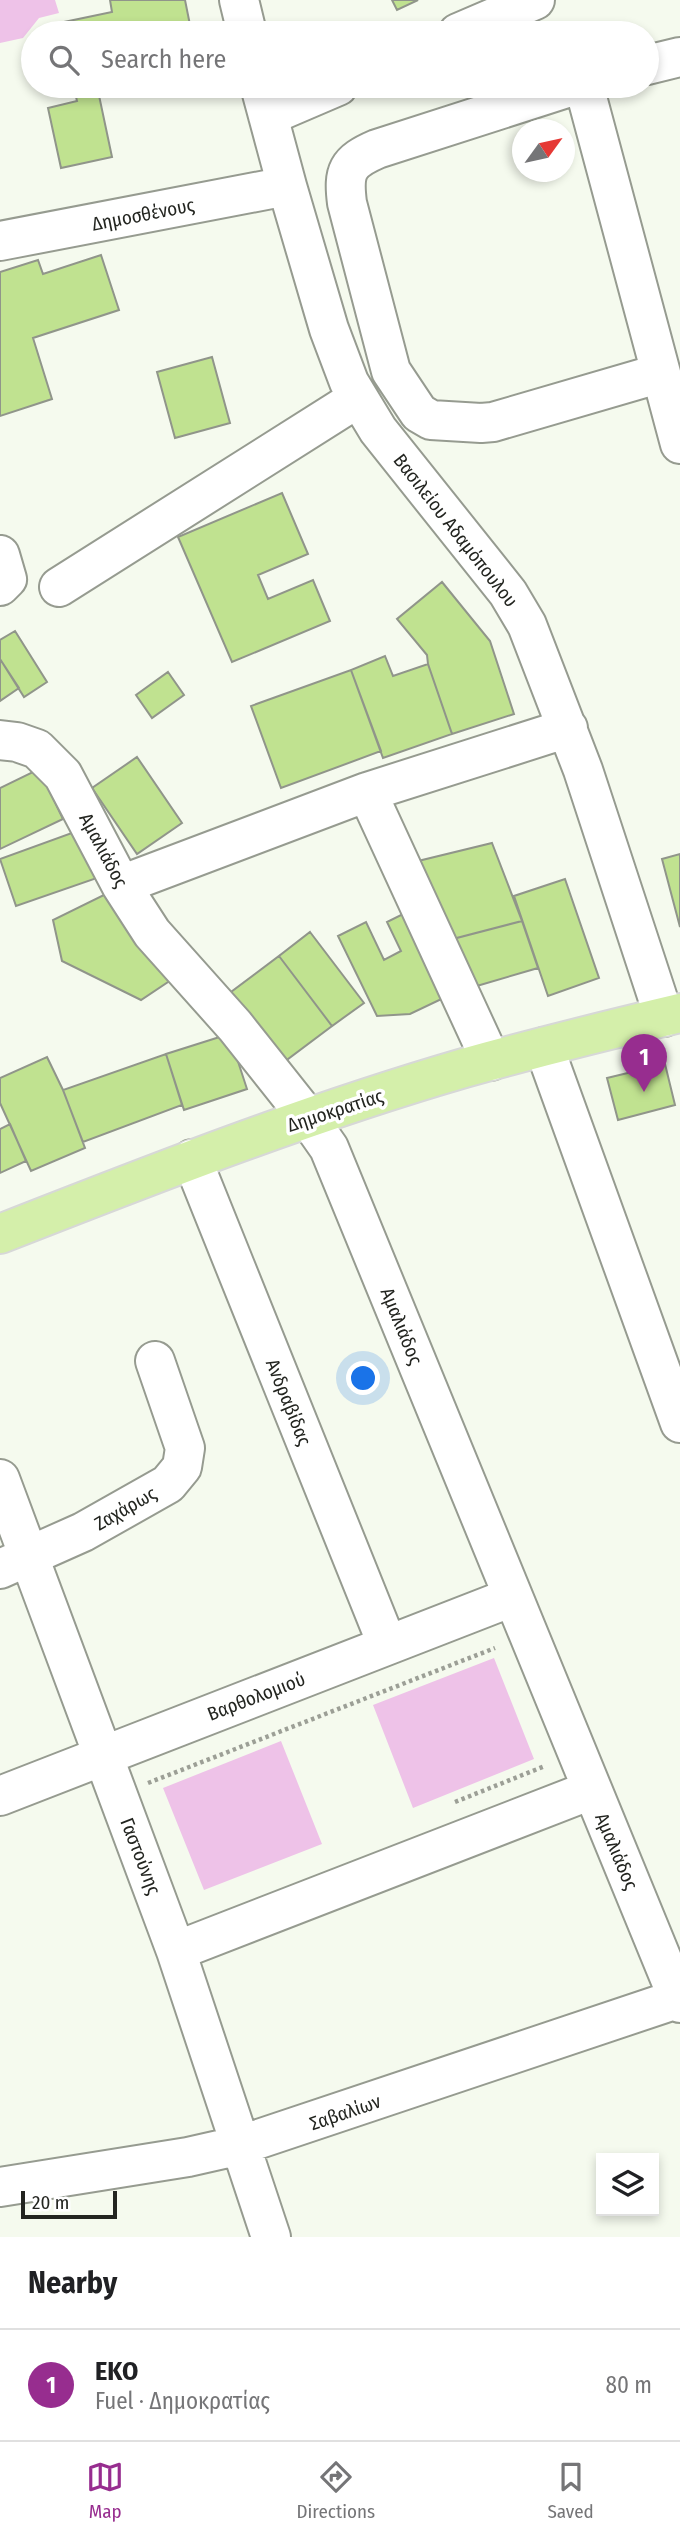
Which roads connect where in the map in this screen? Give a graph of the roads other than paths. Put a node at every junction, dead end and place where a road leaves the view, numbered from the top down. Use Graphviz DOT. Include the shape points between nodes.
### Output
graph roads {
  1 [pos="239,0"];
  2 [pos="535,0"];
  3 [pos="244,21"];
  4 [pos="486,21"];
  5 [pos="680,57"];
  6 [pos="659,62"];
  7 [pos="536,98"];
  8 [pos="587,98"];
  9 [pos="264,101"];
  10 [pos="287,187"];
  11 [pos="0,241"];
  12 [pos="661,373"];
  13 [pos="358,398"];
  14 [pos="680,444"];
  15 [pos="0,555"];
  16 [pos="0,586"];
  17 [pos="59,587"];
  18 [pos="568,728"];
  19 [pos="0,740"];
  20 [pos="367,792"];
  21 [pos="121,885"];
  22 [pos="672,1015"];
  23 [pos="544,1047"];
  24 [pos="491,1061"];
  25 [pos="308,1118"];
  26 [pos="192,1159"];
  27 [pos="0,1234"];
  28 [pos="155,1361"];
  29 [pos="680,1423"];
  30 [pos="0,1479"];
  31 [pos="14,1564"];
  32 [pos="512,1597"];
  33 [pos="387,1644"];
  34 [pos="103,1756"];
  35 [pos="591,1790"];
  36 [pos="0,1796"];
  37 [pos="176,1951"];
  38 [pos="679,2000"];
  39 [pos="241,2145"];
  40 [pos="0,2187"];
  41 [pos="271,2237"];
  1 -- 3 [label="street"];
  2 -- 4 [label="street"];
  5 -- 6 [label="street"];
  7 -- 12 [label="street" via="377,149 352,163 345,176 347,203 391,371 419,413 430,420 481,423"];
  8 -- 12 [label="street"];
  9 -- 10 [label="street, Βασιλείου Αδαμόπουλου"];
  10 -- 11 [label="street, Δημοσθένους"];
  10 -- 13 [label="street, Βασιλείου Αδαμόπουλου" via="329,329"];
  12 -- 14 [label="street"];
  13 -- 17 [label="street"];
  13 -- 18 [label="street, Βασιλείου Αδαμόπουλου" via="518,609"];
  15 -- 16 [label="street" via="8,579"];
  18 -- 20 [label="street"];
  18 -- 22 [label="street, Βασιλείου Αδαμόπουλου"];
  19 -- 21 [label="street, Αμαλιάδος" via="37,749 57,768"];
  20 -- 21 [label="street"];
  20 -- 24 [label="street"];
  21 -- 25 [label="street, Αμαλιάδος" via="152,933 235,1026"];
  22 -- 23 [label="main road, Δημοκρατίας"];
  23 -- 24 [label="main road, Δημοκρατίας"];
  23 -- 29 [label="street"];
  24 -- 25 [label="main road, Δημοκρατίας"];
  25 -- 26 [label="main road, Δημοκρατίας"];
  25 -- 32 [label="street, Αμαλιάδος" via="337,1164"];
  26 -- 27 [label="main road, Δημοκρατίας"];
  26 -- 33 [label="street, Ανδραβίδας"];
  28 -- 31 [label="street, Ζαχάρως" via="185,1448 181,1467 168,1484"];
  30 -- 31 [label="street, Γαστούνης"];
  31 -- 34 [label="street, Γαστούνης"];
  32 -- 33 [label="street, Βαρθολομιού"];
  32 -- 35 [label="street, Αμαλιάδος"];
  33 -- 34 [label="street, Βαρθολομιού"];
  34 -- 36 [label="street, Βαρθολομιού"];
  34 -- 37 [label="street, Γαστούνης"];
  35 -- 37 [label="street"];
  35 -- 38 [label="street, Αμαλιάδος"];
  37 -- 39 [label="street, Γαστούνης"];
  38 -- 39 [label="street, Σαβαλίων"];
  39 -- 40 [label="street, Σαβαλίων"];
  39 -- 41 [label="street, Γαστούνης"];
}
